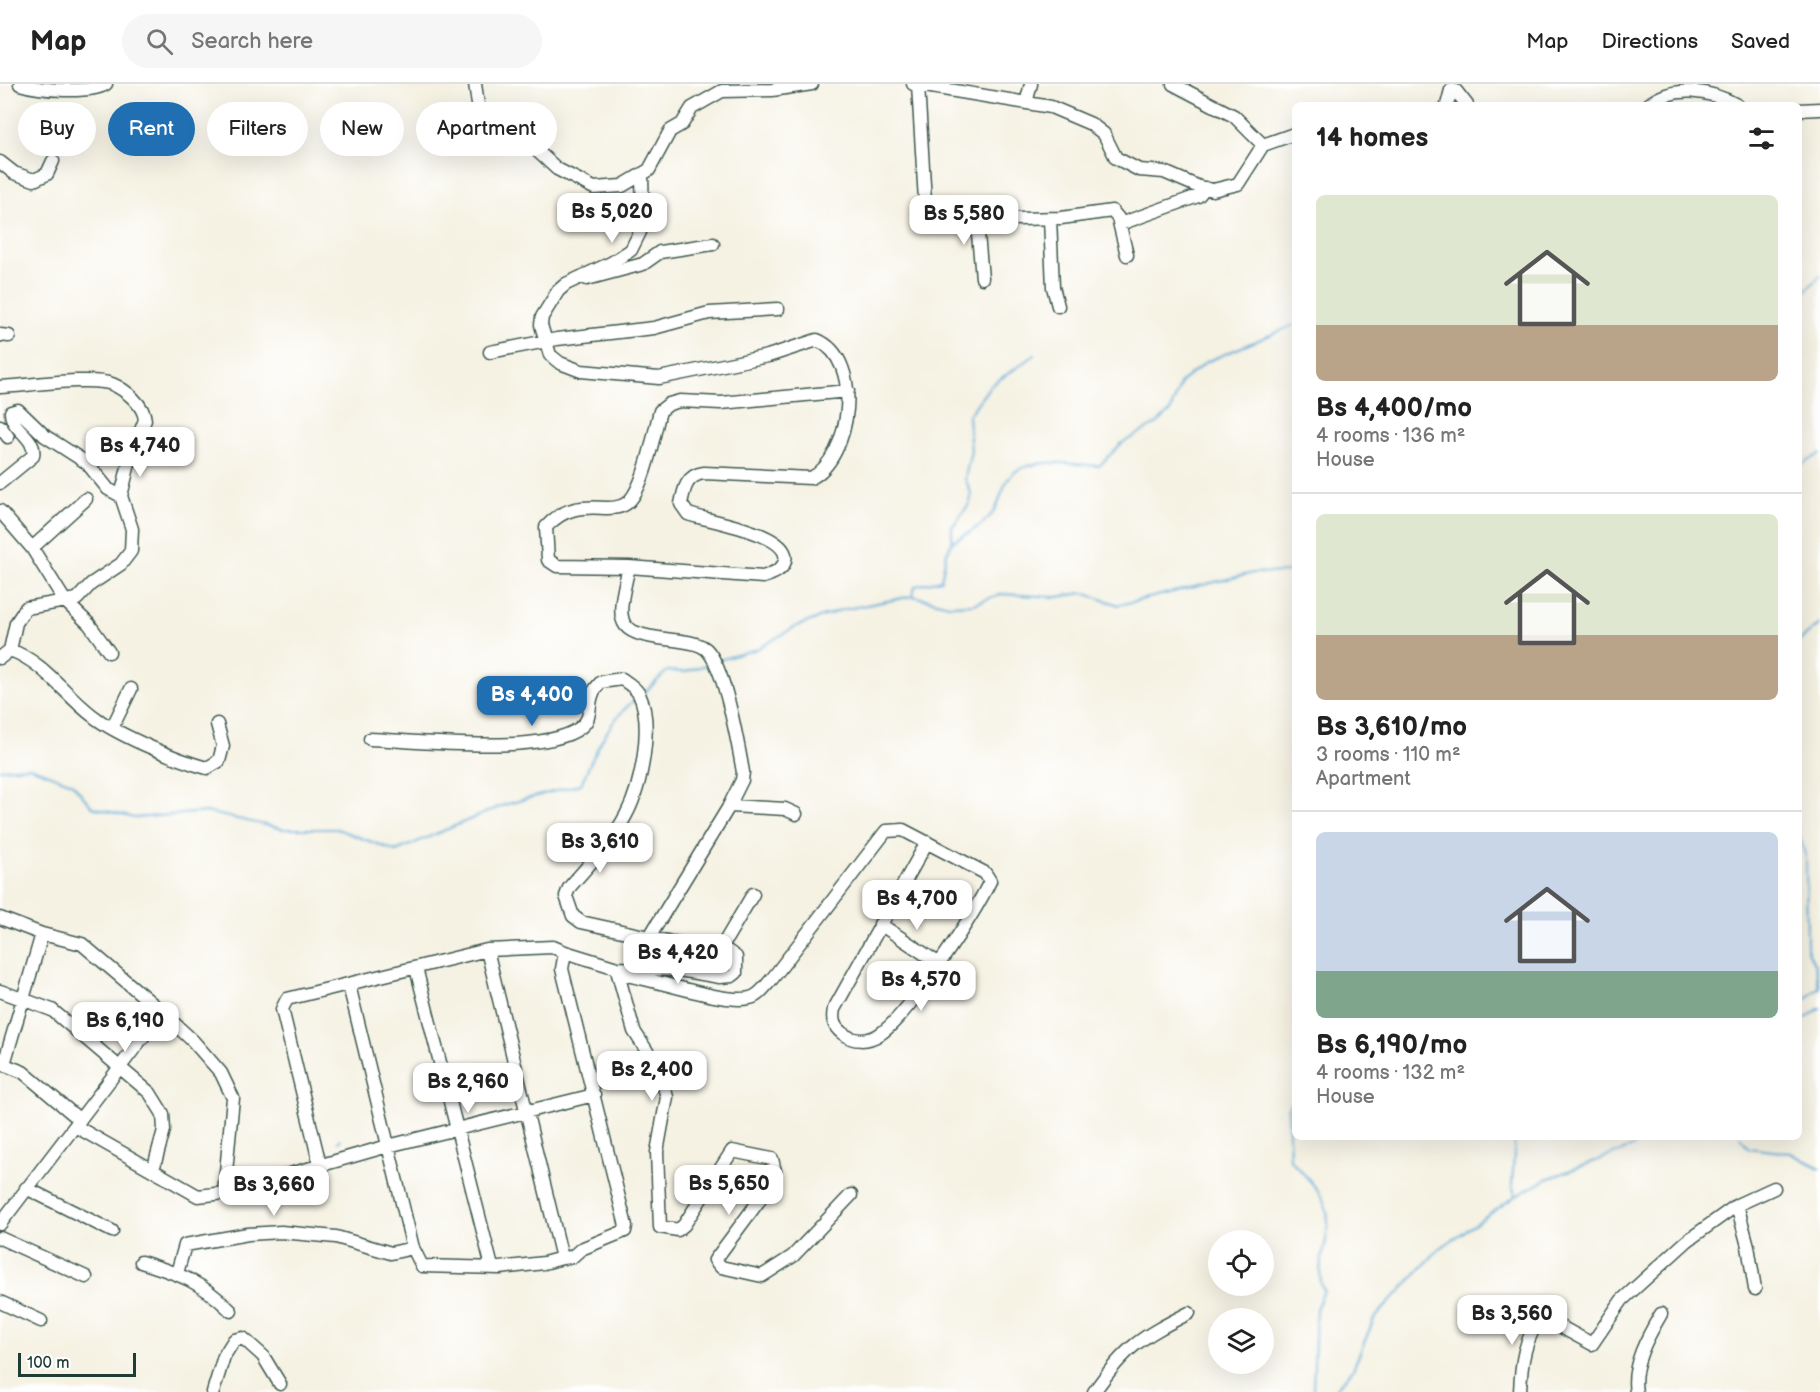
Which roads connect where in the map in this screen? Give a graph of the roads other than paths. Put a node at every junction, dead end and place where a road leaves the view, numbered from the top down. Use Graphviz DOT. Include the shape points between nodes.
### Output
graph roads {
  1 [pos="20,84"];
  2 [pos="106,84"];
  3 [pos="475,84"];
  4 [pos="812,84"];
  5 [pos="913,84"];
  6 [pos="1031,84"];
  7 [pos="1173,84"];
  8 [pos="48,85"];
  9 [pos="918,85"];
  10 [pos="1447,102"];
  11 [pos="1465,102"];
  12 [pos="1653,102"];
  13 [pos="1732,102"];
  14 [pos="1026,103"];
  15 [pos="1820,109"];
  16 [pos="1802,110"];
  17 [pos="1292,135"];
  18 [pos="1263,145"];
  19 [pos="53,160"];
  20 [pos="0,162"];
  21 [pos="14,173"];
  22 [pos="642,175"];
  23 [pos="0,176"];
  24 [pos="1204,188"];
  25 [pos="976,212"];
  26 [pos="1050,219"];
  27 [pos="1120,224"];
  28 [pos="713,244"];
  29 [pos="1127,255"];
  30 [pos="982,278"];
  31 [pos="566,284"];
  32 [pos="1058,306"];
  33 [pos="778,309"];
  34 [pos="544,341"];
  35 [pos="490,352"];
  36 [pos="0,387"];
  37 [pos="848,391"];
  38 [pos="0,426"];
  39 [pos="8,437"];
  40 [pos="0,483"];
  41 [pos="121,496"];
  42 [pos="86,499"];
  43 [pos="0,511"];
  44 [pos="32,548"];
  45 [pos="629,567"];
  46 [pos="65,601"];
  47 [pos="109,652"];
  48 [pos="5,654"];
  49 [pos="131,689"];
  50 [pos="217,724"];
  51 [pos="111,728"];
  52 [pos="370,739"];
  53 [pos="730,806"];
  54 [pos="796,814"];
  55 [pos="927,842"];
  56 [pos="753,894"];
  57 [pos="0,918"];
  58 [pos="880,924"];
  59 [pos="42,934"];
  60 [pos="650,936"];
  61 [pos="721,948"];
  62 [pos="487,950"];
  63 [pos="565,952"];
  64 [pos="938,963"];
  65 [pos="416,968"];
  66 [pos="617,971"];
  67 [pos="349,985"];
  68 [pos="0,991"];
  69 [pos="21,999"];
  70 [pos="162,1012"];
  71 [pos="2,1064"];
  72 [pos="120,1067"];
  73 [pos="594,1095"];
  74 [pos="526,1112"];
  75 [pos="77,1123"];
  76 [pos="457,1129"];
  77 [pos="388,1146"];
  78 [pos="320,1165"];
  79 [pos="153,1170"];
  80 [pos="26,1188"];
  81 [pos="1774,1188"];
  82 [pos="224,1193"];
  83 [pos="851,1195"];
  84 [pos="1737,1205"];
  85 [pos="0,1224"];
  86 [pos="112,1231"];
  87 [pos="0,1239"];
  88 [pos="413,1248"];
  89 [pos="562,1258"];
  90 [pos="141,1262"];
  91 [pos="492,1267"];
  92 [pos="177,1273"];
  93 [pos="86,1277"];
  94 [pos="1755,1289"];
  95 [pos="0,1302"];
  96 [pos="231,1311"];
  97 [pos="1189,1313"];
  98 [pos="1661,1314"];
  99 [pos="41,1322"];
  100 [pos="280,1384"];
  101 [pos="213,1392"];
  102 [pos="1094,1392"];
  103 [pos="1521,1392"];
  104 [pos="1636,1392"];
  1 -- 8 [label="street"];
  2 -- 8 [label="street" via="97,90"];
  3 -- 22 [label="street" via="483,123 522,137 557,169 594,188 622,186"];
  4 -- 22 [label="street" via="722,91 692,108 682,124 670,131 649,170"];
  5 -- 9 [label="street"];
  6 -- 14 [label="street"];
  7 -- 18 [label="street" via="1234,116"];
  9 -- 14 [label="street"];
  9 -- 25 [label="street" via="922,196 931,205"];
  10 -- 11 [label="street" via="1451,90"];
  12 -- 13 [label="street" via="1669,93 1691,91 1719,95"];
  14 -- 24 [label="street" via="1071,114 1091,124 1104,134 1111,152 1124,164 1164,172"];
  15 -- 16 [label="street"];
  17 -- 18 [label="street"];
  18 -- 24 [label="street" via="1238,184 1213,190"];
  19 -- 21 [label="street" via="42,179"];
  20 -- 21 [label="street"];
  21 -- 23 [label="street"];
  22 -- 31 [label="street" via="643,216 631,250"];
  24 -- 27 [label="street" via="1198,196"];
  25 -- 26 [label="street"];
  25 -- 30 [label="street"];
  26 -- 27 [label="street" via="1105,210 1112,211"];
  26 -- 32 [label="street" via="1053,288"];
  27 -- 29 [label="street"];
  28 -- 31 [label="street" via="670,249 629,269"];
  31 -- 34 [label="street" via="542,317"];
  33 -- 34 [label="street" via="709,313 654,328"];
  34 -- 35 [label="street"];
  34 -- 37 [label="street" via="550,355 581,371 660,378 768,356 817,340 830,347 840,360"];
  36 -- 41 [label="street" via="101,382 121,390 141,405 146,420 131,455"];
  37 -- 45 [label="street" via="721,403 680,401 660,411 636,492 626,504 582,506 557,515 546,527 548,560 557,566"];
  37 -- 45 [label="street" via="841,435 819,474 795,479 704,473 696,474 685,486 681,504 688,514 760,534 780,544 786,556 779,570 763,577"];
  38 -- 39 [label="street"];
  40 -- 41 [label="street" via="25,464 34,451 29,439 11,420 14,410 87,463 108,489"];
  41 -- 46 [label="street" via="132,529 131,551 121,564 91,584 77,599"];
  42 -- 44 [label="street"];
  43 -- 44 [label="street"];
  44 -- 46 [label="street"];
  45 -- 53 [label="street" via="620,611 631,632 704,647 723,681 743,771"];
  46 -- 47 [label="street" via="89,624"];
  46 -- 48 [label="street" via="26,608"];
  48 -- 51 [label="street" via="31,660 78,704"];
  49 -- 51 [label="street"];
  50 -- 51 [label="street" via="224,746 222,755 207,768"];
  52 -- 60 [label="street" via="464,743 559,738 589,719 593,693 601,682 622,679 640,698 644,735 638,788 625,817 566,896 573,916 581,922"];
  53 -- 54 [label="street" via="785,809"];
  53 -- 60 [label="street"];
  55 -- 58 [label="street"];
  55 -- 64 [label="street" via="985,873 990,881"];
  55 -- 66 [label="street" via="903,830 886,831 756,996 725,999"];
  56 -- 61 [label="street"];
  57 -- 59 [label="street"];
  58 -- 64 [label="street"];
  58 -- 64 [label="street" via="834,1009 832,1018 837,1029 849,1039 862,1041 880,1035"];
  59 -- 69 [label="street"];
  59 -- 70 [label="street" via="82,944"];
  60 -- 61 [label="street"];
  61 -- 66 [label="street" via="736,957 736,973 732,976 679,970"];
  62 -- 63 [label="street" via="553,947"];
  62 -- 65 [label="street"];
  62 -- 74 [label="street"];
  63 -- 66 [label="street"];
  63 -- 73 [label="street" via="562,969"];
  65 -- 67 [label="street"];
  65 -- 76 [label="street"];
  66 -- 83 [label="street" via="634,1031 659,1070 667,1097 657,1152 660,1227 678,1230 684,1226 732,1151 772,1159 775,1171 758,1202 715,1260 721,1267 762,1276 793,1256"];
  67 -- 77 [label="street"];
  67 -- 78 [label="street" via="287,999 282,1009"];
  68 -- 69 [label="street"];
  69 -- 71 [label="street"];
  69 -- 72 [label="street" via="52,1010"];
  70 -- 72 [label="street"];
  70 -- 82 [label="street" via="220,1073 233,1098"];
  71 -- 75 [label="street" via="23,1072"];
  72 -- 75 [label="street"];
  72 -- 79 [label="street" via="150,1093 163,1114 164,1130"];
  73 -- 74 [label="street"];
  73 -- 89 [label="street" via="626,1226 621,1235"];
  74 -- 76 [label="street"];
  74 -- 89 [label="street"];
  75 -- 79 [label="street"];
  75 -- 80 [label="street"];
  76 -- 77 [label="street"];
  76 -- 91 [label="street"];
  77 -- 78 [label="street"];
  77 -- 88 [label="street"];
  78 -- 82 [label="street"];
  79 -- 82 [label="street" via="198,1196"];
  80 -- 85 [label="street"];
  80 -- 86 [label="street"];
  81 -- 84 [label="street"];
  84 -- 94 [label="street"];
  84 -- 103 [label="street" via="1687,1241 1622,1300 1592,1344 1543,1317 1531,1329"];
  87 -- 93 [label="street"];
  88 -- 91 [label="street" via="425,1268"];
  88 -- 92 [label="street" via="391,1253 318,1235 248,1234 185,1245"];
  89 -- 91 [label="street"];
  90 -- 92 [label="street"];
  92 -- 96 [label="street" via="211,1290"];
  95 -- 99 [label="street"];
  97 -- 102 [label="street" via="1134,1343"];
  98 -- 104 [label="street" via="1637,1368"];
  100 -- 101 [label="street" via="263,1356 243,1338 234,1341 224,1356"];
}
